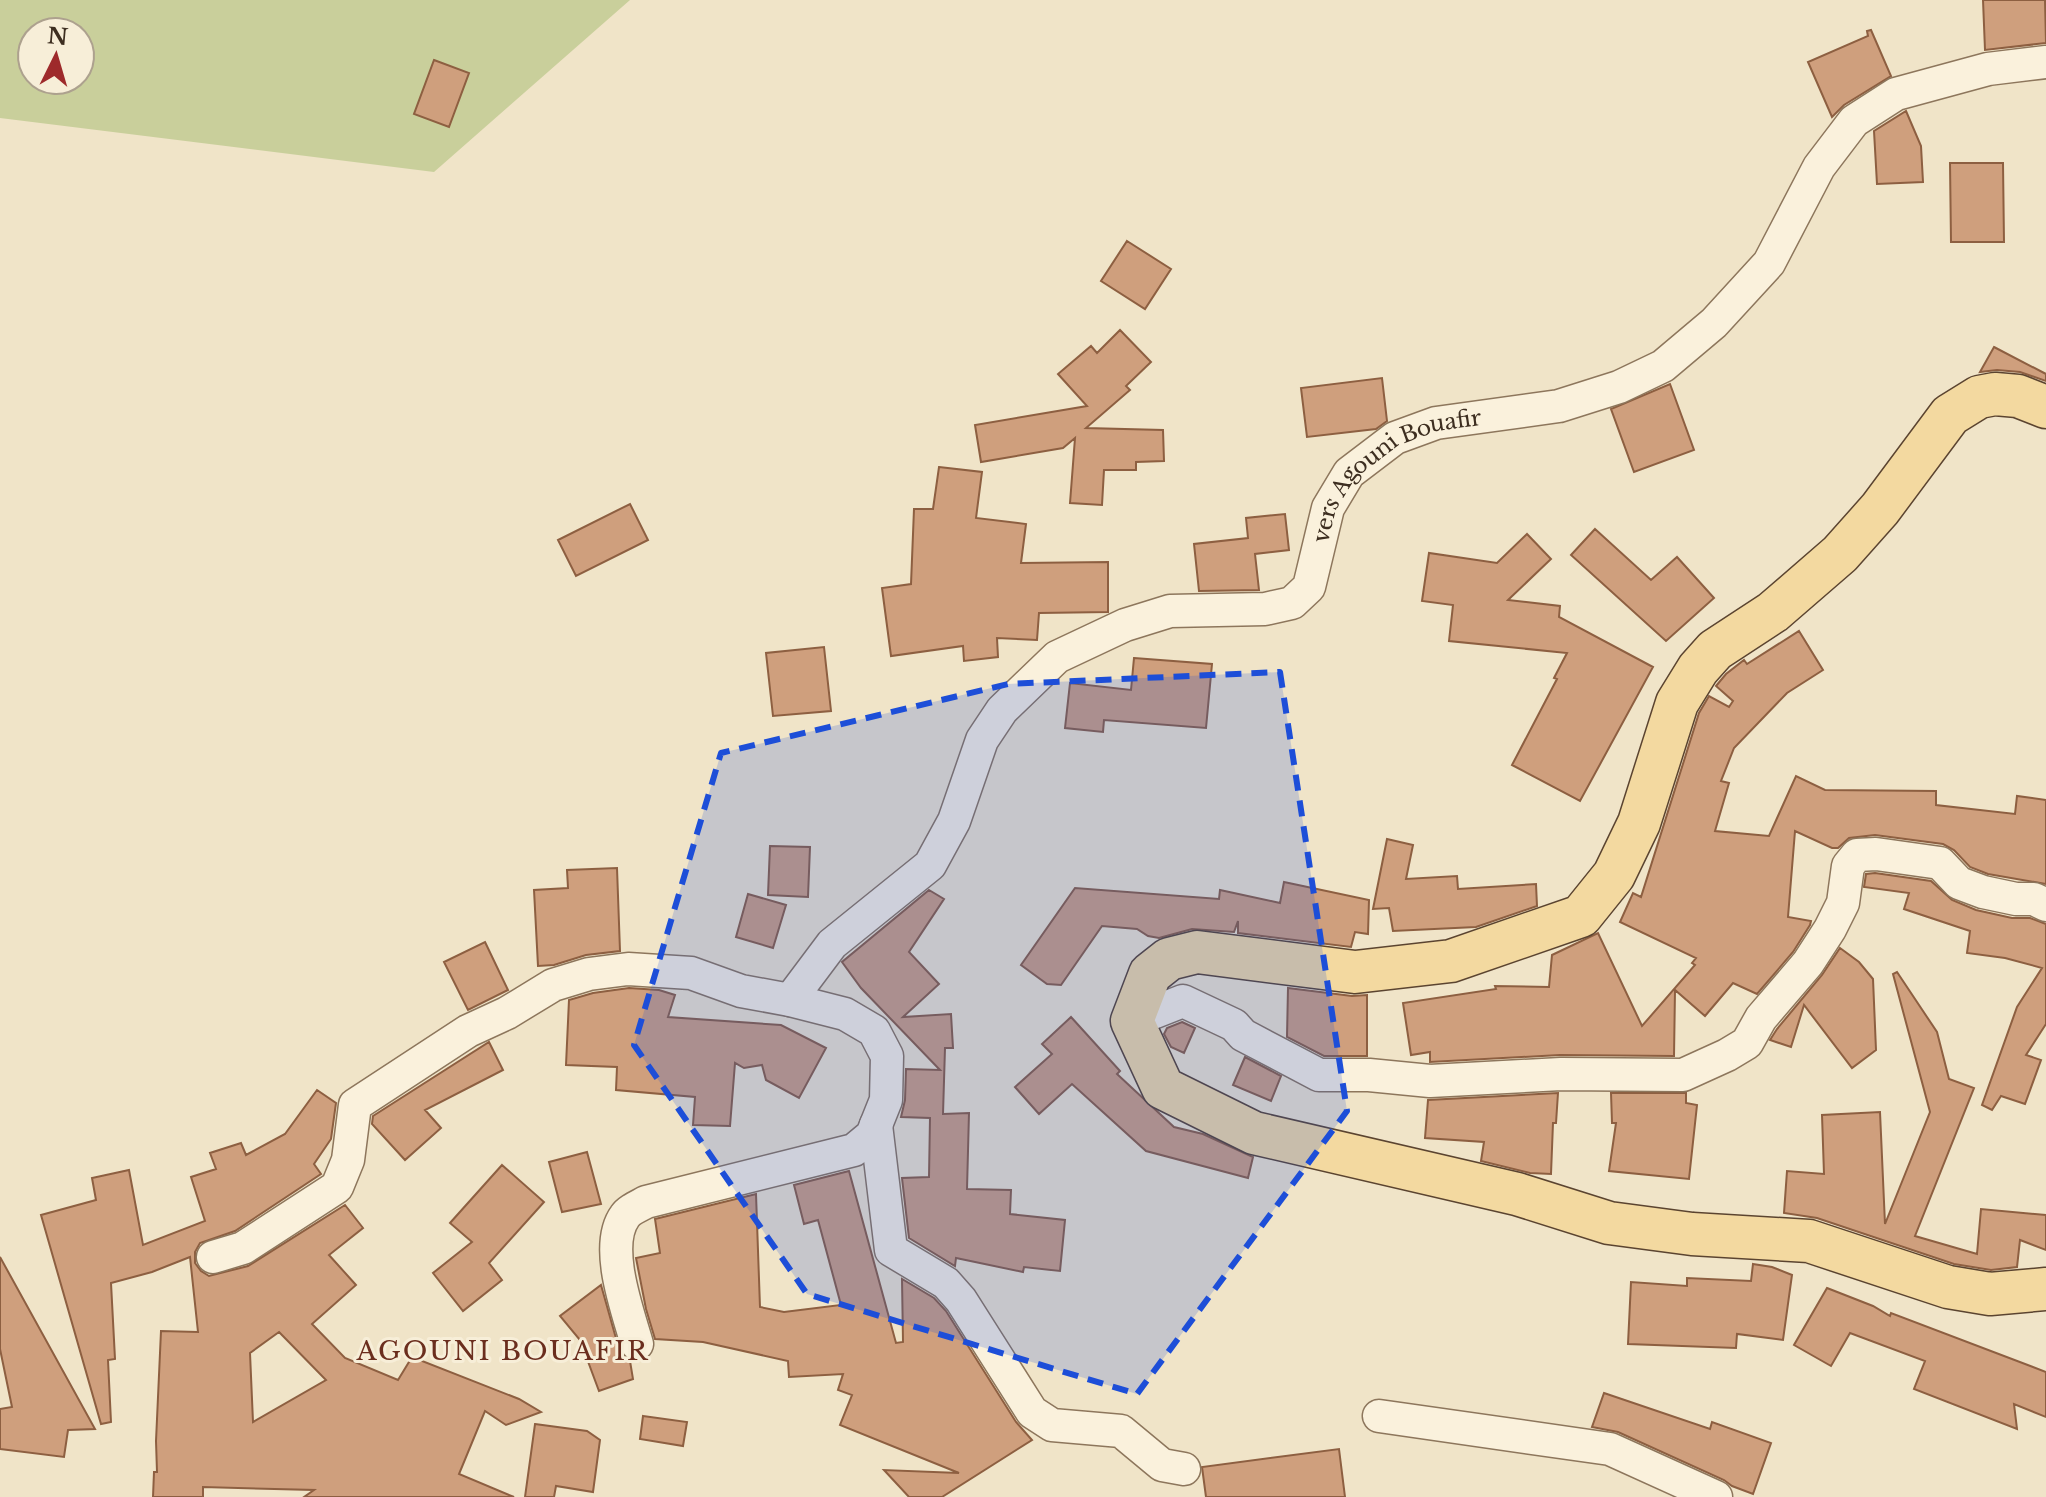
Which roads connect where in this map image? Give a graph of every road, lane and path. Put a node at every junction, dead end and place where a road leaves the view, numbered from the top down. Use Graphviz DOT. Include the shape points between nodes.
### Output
graph roads {
  1 [pos="2046,62"];
  2 [pos="2046,407"];
  3 [pos="2046,905"];
  4 [pos="790,1000"];
  5 [pos="1132,1021"];
  6 [pos="876,1125"];
  7 [pos="213,1257"];
  8 [pos="2046,1289"];
  9 [pos="637,1344"];
  10 [pos="1379,1416"];
  11 [pos="1184,1469"];
  12 [pos="1716,1497"];
  1 -- 4 [label="street, vers Agouni Bouafir" via="1988,69 1896,94 1854,121 1819,167 1769,263 1714,323 1663,366 1559,406 1436,423 1395,438 1349,473 1328,508 1309,587 1292,603 1265,609 1170,611 1057,657 1002,710 982,740 954,821 930,865 832,944"];
  2 -- 5 [label="main road" via="1995,394 1979,397 1950,415 1840,554 1773,612 1715,650 1677,703 1639,823 1614,875 1581,916 1451,961 1355,972 1197,952 1169,959 1150,974"];
  3 -- 5 [label="street" via="1959,883 1940,863 1857,855 1848,866 1843,903 1830,929 1747,1043 1683,1075 1430,1081 1319,1075 1183,1001"];
  4 -- 6 [label="street" via="845,1014 874,1031 887,1056 886,1100"];
  4 -- 7 [label="street" via="741,991 691,973 628,969 553,985 468,1031 355,1105 348,1160 337,1187 243,1248"];
  5 -- 8 [label="main road" via="1163,1088 1254,1133 1517,1194 1609,1223 1809,1241 1948,1287 1990,1294"];
  6 -- 9 [label="street" via="854,1150 646,1202 626,1213 615,1267"];
  6 -- 11 [label="street" via="891,1250 946,1283 961,1300 1032,1412 1052,1425 1121,1431 1162,1465"];
  10 -- 12 [label="street" via="1610,1449"];
}
